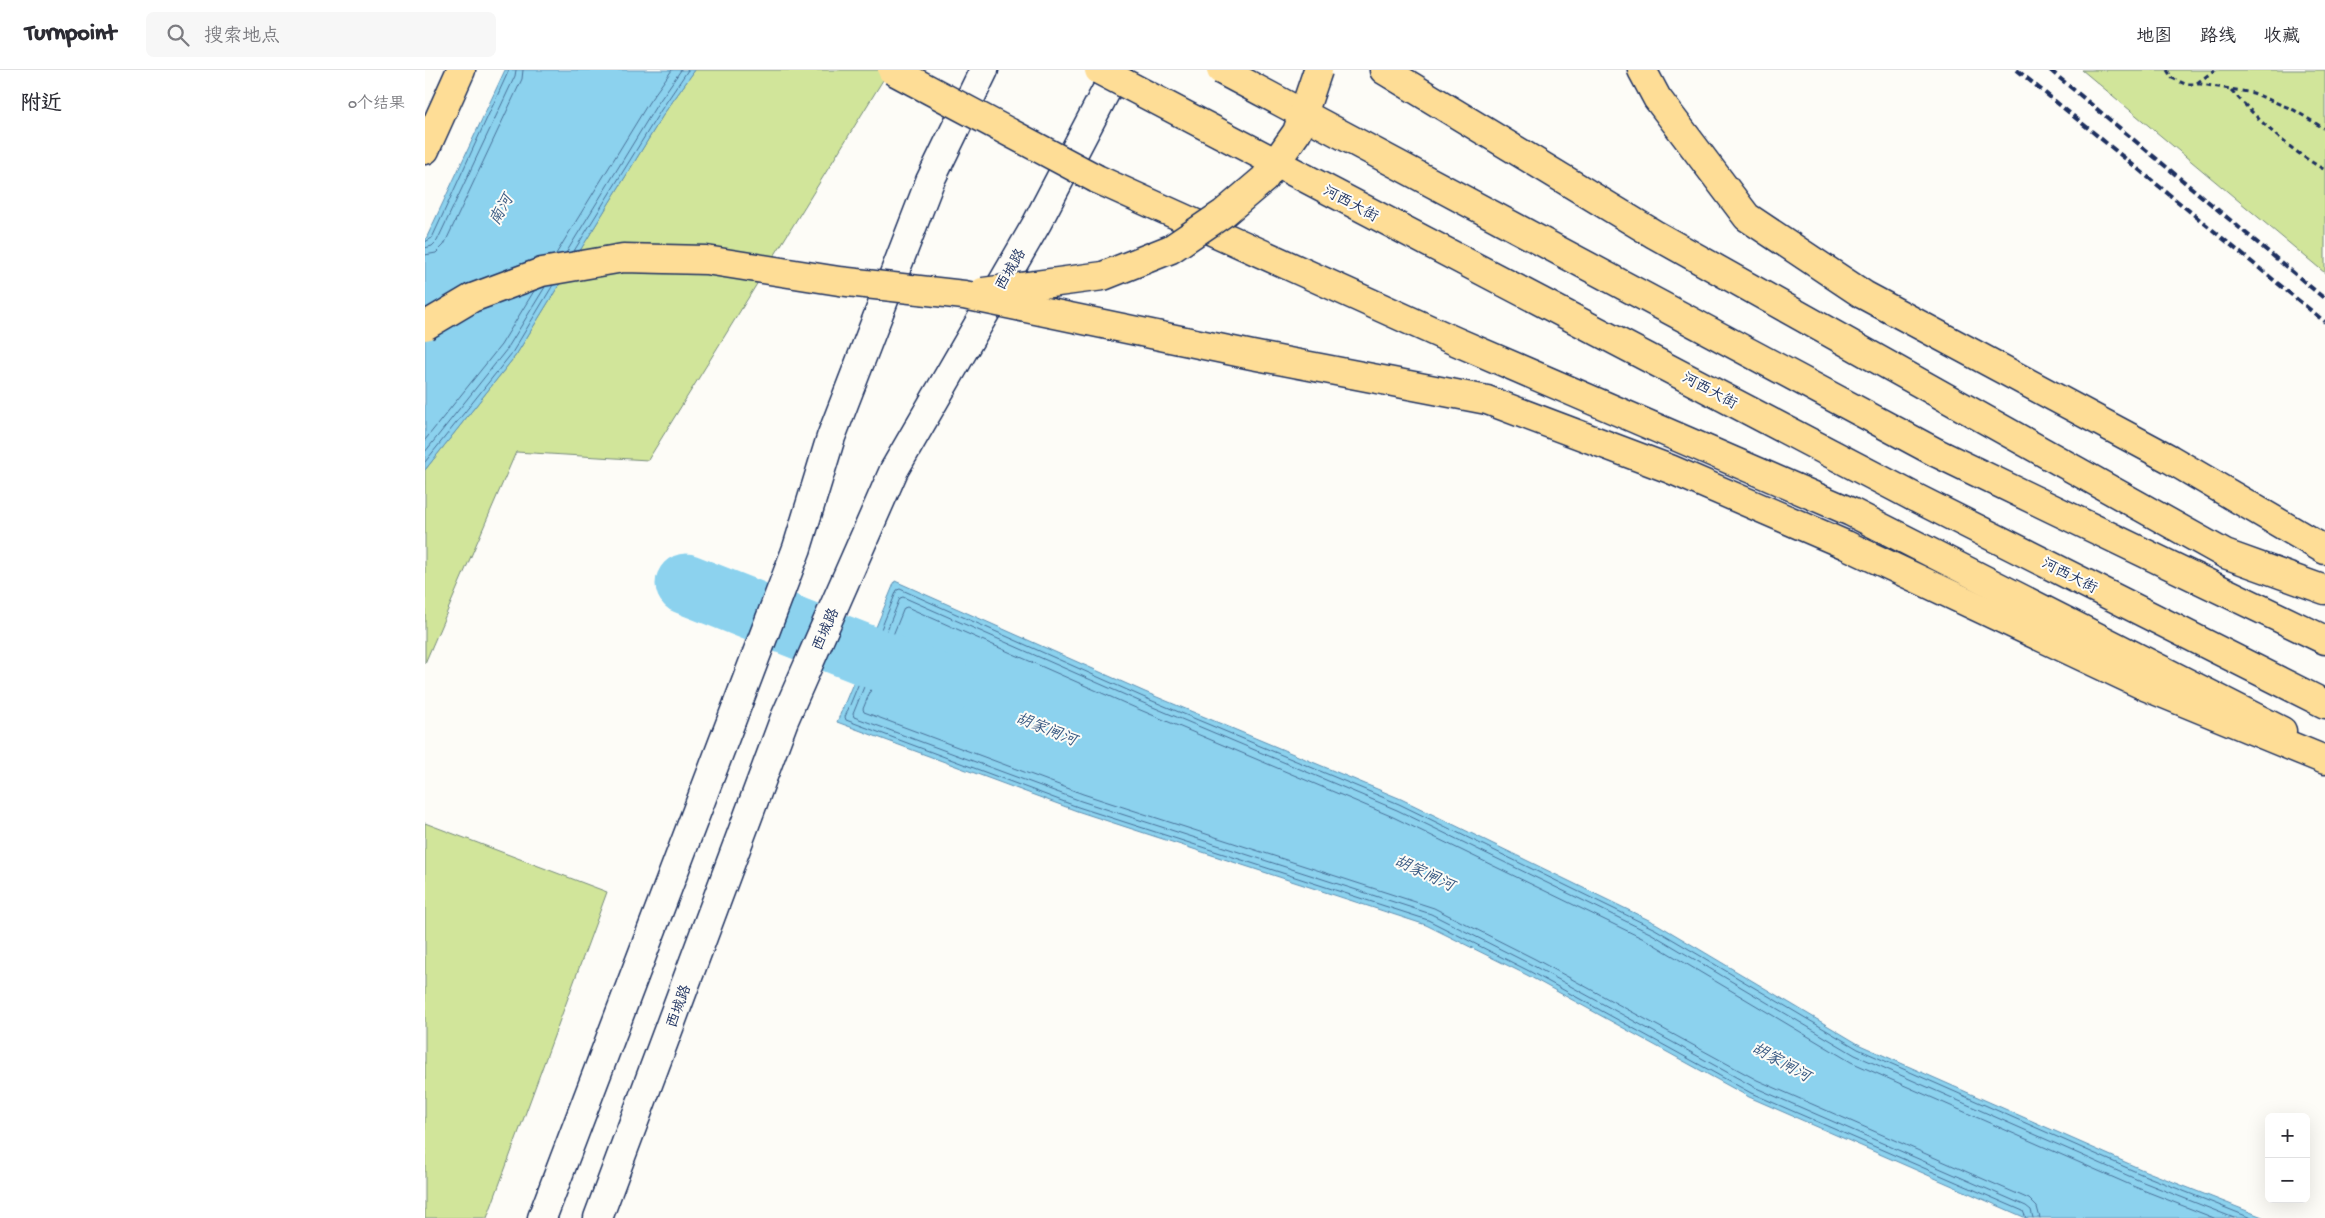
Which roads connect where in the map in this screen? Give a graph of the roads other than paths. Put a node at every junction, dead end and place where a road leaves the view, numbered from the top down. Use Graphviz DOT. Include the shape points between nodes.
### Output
graph roads {
  1 [pos="461,70"];
  2 [pos="892,70"];
  3 [pos="984,70"];
  4 [pos="1099,70"];
  5 [pos="1117,70"];
  6 [pos="1221,70"];
  7 [pos="1318,70"];
  8 [pos="1384,70"];
  9 [pos="1642,70"];
  10 [pos="425,150"];
  11 [pos="964,295"];
  12 [pos="425,326"];
  13 [pos="2325,550"];
  14 [pos="2325,590"];
  15 [pos="2325,640"];
  16 [pos="2325,704"];
  17 [pos="2325,752"];
  18 [pos="2325,760"];
  19 [pos="542,1218"];
  20 [pos="599,1218"];
  1 -- 10 [label="main road"];
  2 -- 17 [label="main road, bridge" via="1097,179 1455,341 1851,512"];
  3 -- 19 [label="street" via="930,182 831,437 797,548"];
  4 -- 16 [label="main road, 河西大街, bridge" via="1914,497"];
  5 -- 20 [label="street, 西城路" via="1037,223 894,470 784,720"];
  6 -- 15 [label="main road, bridge" via="1937,453"];
  7 -- 11 [label="main road, bridge" via="1297,132 1263,179 1224,214 1171,249 1103,276"];
  8 -- 14 [label="main road" via="1654,234 2225,554"];
  9 -- 13 [label="main road" via="1657,98 1747,217 1864,295 2170,459"];
  11 -- 12 [label="main road, bridge" via="839,281 706,260 623,258 542,272 472,298"];
  11 -- 18 [label="main road, bridge" via="1487,400 1670,469 1846,545 2147,687"];
}
